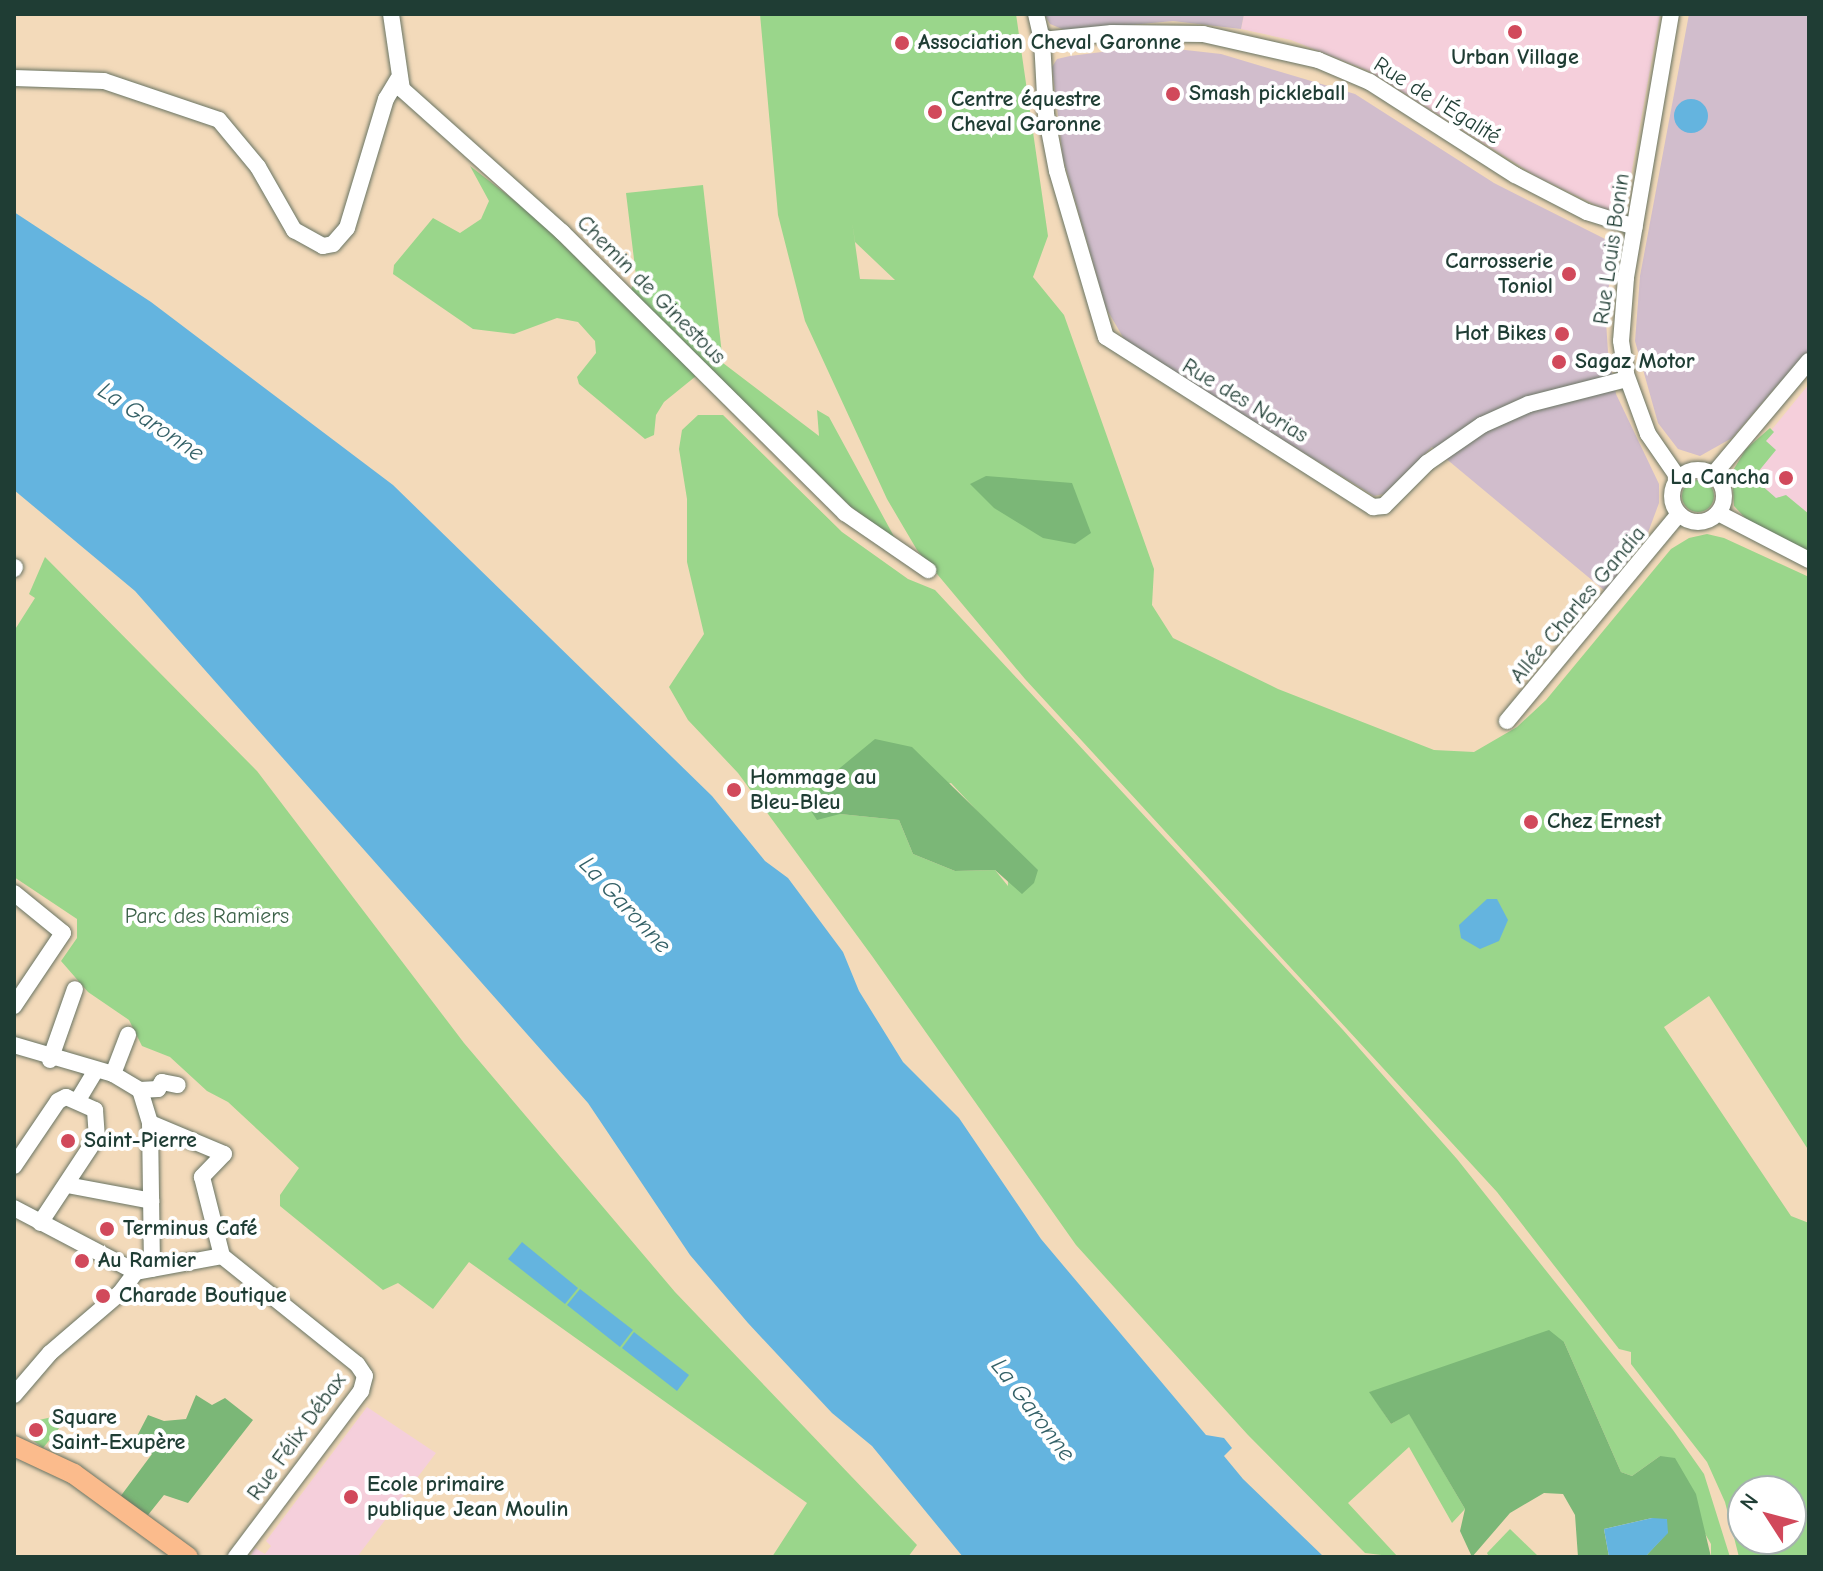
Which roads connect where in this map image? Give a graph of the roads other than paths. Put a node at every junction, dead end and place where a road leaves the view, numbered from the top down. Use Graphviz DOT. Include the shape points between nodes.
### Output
graph roads {
  1 [pos="391,14"];
  2 [pos="1036,14"];
  3 [pos="1671,14"];
  4 [pos="1042,40"];
  5 [pos="14,78"];
  6 [pos="398,79"];
  7 [pos="1635,227"];
  8 [pos="1809,361"];
  9 [pos="1627,379"];
  10 [pos="1713,475"];
  11 [pos="1679,479"];
  12 [pos="1718,513"];
  13 [pos="1679,514"];
  14 [pos="1809,560"];
  15 [pos="928,570"];
  16 [pos="1507,721"];
  17 [pos="14,893"];
  18 [pos="75,989"];
  19 [pos="14,1006"];
  20 [pos="128,1035"];
  21 [pos="14,1045"];
  22 [pos="50,1060"];
  23 [pos="104,1072"];
  24 [pos="178,1085"];
  25 [pos="140,1090"];
  26 [pos="78,1100"];
  27 [pos="150,1123"];
  28 [pos="18,1162"];
  29 [pos="67,1185"];
  30 [pos="152,1201"];
  31 [pos="14,1208"];
  32 [pos="40,1223"];
  33 [pos="222,1256"];
  34 [pos="144,1270"];
  35 [pos="14,1395"];
  36 [pos="14,1446"];
  37 [pos="188,1557"];
  38 [pos="236,1557"];
  1 -- 6 [label="street"];
  2 -- 4 [label="street"];
  3 -- 7 [label="street, Rue Louis Bonin"];
  4 -- 7 [label="street, Rue de l'Égalité" via="1156,32 1203,34 1282,49 1370,82 1496,164 1587,212"];
  4 -- 9 [label="street, Rue des Norias" via="1046,114 1057,171 1106,337 1373,507 1384,506 1427,463 1482,425 1541,400"];
  5 -- 6 [label="street" via="104,81 219,120 258,167 294,230 323,246 342,237 347,228 386,99"];
  6 -- 15 [label="street, Chemin de Ginestous" via="402,89 562,232 845,513"];
  7 -- 9 [label="street, Rue Louis Bonin" via="1622,311"];
  8 -- 10 [label="street"];
  9 -- 11 [label="street, Rue Louis Bonin" via="1648,434"];
  10 -- 11 [label="street" via="1695,470"];
  10 -- 12 [label="street" via="1724,491"];
  11 -- 13 [label="street" via="1672,497"];
  12 -- 13 [label="street" via="1697,523"];
  12 -- 14 [label="street"];
  13 -- 16 [label="street, Allée Charles Gandia"];
  17 -- 19 [label="street" via="63,933"];
  18 -- 22 [label="street"];
  20 -- 23 [label="street"];
  21 -- 22 [label="street"];
  22 -- 23 [label="street"];
  23 -- 25 [label="street"];
  23 -- 26 [label="street"];
  24 -- 25 [label="street" via="162,1082 158,1089"];
  25 -- 27 [label="street"];
  26 -- 28 [label="street" via="58,1101"];
  26 -- 29 [label="street" via="95,1110 98,1128"];
  27 -- 30 [label="street"];
  27 -- 33 [label="street" via="224,1154 202,1177"];
  29 -- 30 [label="street"];
  29 -- 32 [label="street"];
  30 -- 34 [label="street"];
  31 -- 32 [label="street"];
  32 -- 34 [label="street"];
  33 -- 34 [label="street"];
  33 -- 38 [label="street, Rue Félix Débax" via="357,1364 365,1376 361,1391"];
  34 -- 35 [label="street" via="50,1353"];
  36 -- 37 [label="main road" via="74,1474"];
}
